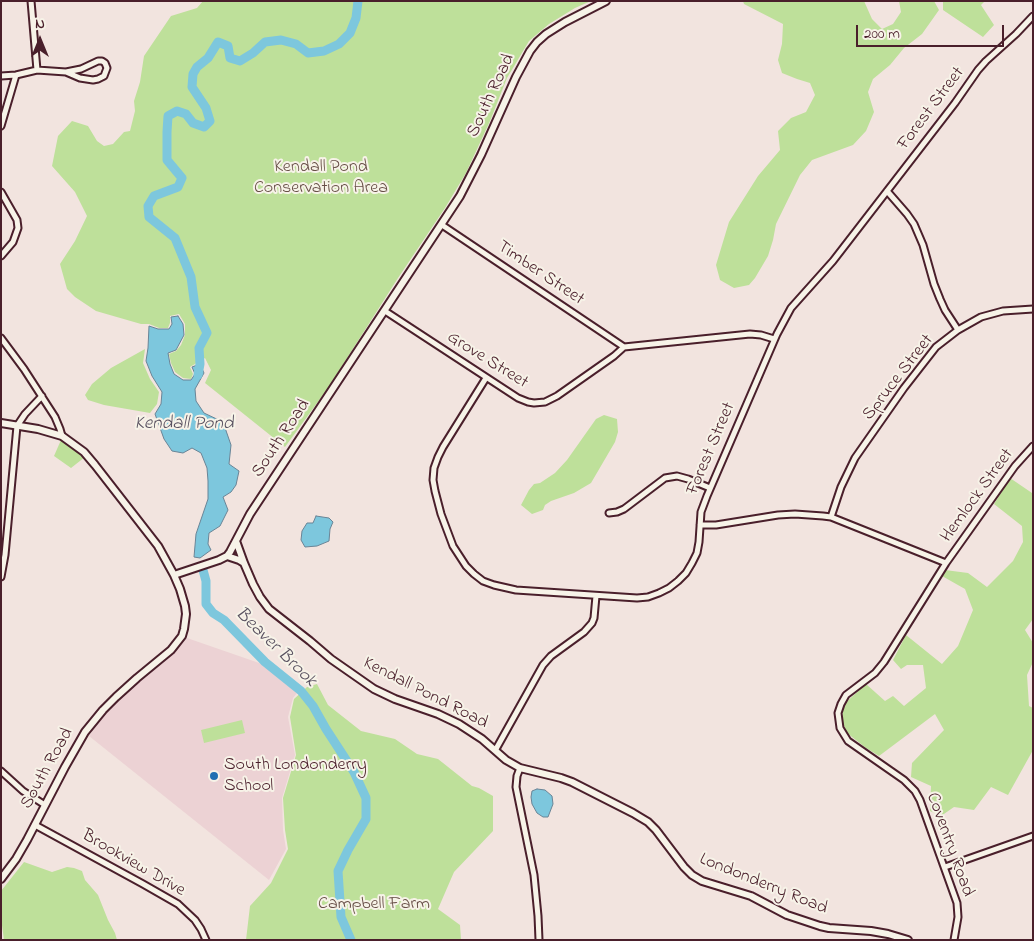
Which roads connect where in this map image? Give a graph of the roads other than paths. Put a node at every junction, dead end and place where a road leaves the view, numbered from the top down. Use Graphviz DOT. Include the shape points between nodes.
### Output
graph roads {
  1 [pos="31,1"];
  2 [pos="606,1"];
  3 [pos="1033,16"];
  4 [pos="37,70"];
  5 [pos="66,72"];
  6 [pos="16,75"];
  7 [pos="1,76"];
  8 [pos="1,126"];
  9 [pos="887,191"];
  10 [pos="1,192"];
  11 [pos="442,224"];
  12 [pos="1,256"];
  13 [pos="1033,309"];
  14 [pos="385,311"];
  15 [pos="958,330"];
  16 [pos="1,338"];
  17 [pos="774,339"];
  18 [pos="624,347"];
  19 [pos="486,378"];
  20 [pos="42,396"];
  21 [pos="1,423"];
  22 [pos="17,426"];
  23 [pos="62,436"];
  24 [pos="1033,446"];
  25 [pos="710,488"];
  26 [pos="609,513"];
  27 [pos="831,517"];
  28 [pos="700,525"];
  29 [pos="236,541"];
  30 [pos="227,556"];
  31 [pos="244,563"];
  32 [pos="946,563"];
  33 [pos="174,575"];
  34 [pos="1,577"];
  35 [pos="596,596"];
  36 [pos="496,750"];
  37 [pos="520,768"];
  38 [pos="1,772"];
  39 [pos="45,805"];
  40 [pos="35,825"];
  41 [pos="1033,836"];
  42 [pos="945,868"];
  43 [pos="1,879"];
  44 [pos="206,940"];
  45 [pos="539,940"];
  46 [pos="908,940"];
  47 [pos="954,940"];
  1 -- 4 [label="street"];
  2 -- 11 [label="street, South Road" via="546,34 530,51 469,180"];
  3 -- 9 [label="street, Forest Street" via="978,70"];
  4 -- 5 [label="street"];
  4 -- 6 [label="street"];
  5 -- 5 [label="street" via="93,80 104,76 107,68 105,63 98,61"];
  6 -- 7 [label="street"];
  6 -- 8 [label="street"];
  9 -- 15 [label="street" via="914,224 940,300"];
  9 -- 17 [label="street, Forest Street" via="833,261 791,308"];
  10 -- 12 [label="street" via="17,220 18,228 14,242"];
  11 -- 14 [label="street, South Road"];
  11 -- 18 [label="street, Timber Street"];
  13 -- 15 [label="street, Spruce Street" via="992,314"];
  14 -- 19 [label="street, Grove Street"];
  14 -- 29 [label="street, South Road" via="250,514"];
  15 -- 27 [label="street, Spruce Street" via="928,357 856,458"];
  16 -- 20 [label="street"];
  17 -- 18 [label="street" via="750,334"];
  17 -- 25 [label="street, Forest Street"];
  18 -- 19 [label="street, Grove Street" via="545,402 523,400"];
  19 -- 35 [label="street, Forest Street" via="443,446 434,468 438,503 453,546 474,574 494,585 516,590"];
  20 -- 22 [label="street"];
  20 -- 23 [label="street"];
  21 -- 22 [label="street"];
  22 -- 23 [label="street"];
  22 -- 34 [label="street"];
  23 -- 33 [label="street" via="96,465 153,540"];
  24 -- 32 [label="street, Hemlock Street" via="1015,466"];
  25 -- 26 [label="street" via="677,476 665,478 624,509"];
  25 -- 28 [label="street, Forest Street" via="702,507"];
  27 -- 28 [label="street" via="778,515"];
  27 -- 32 [label="street"];
  28 -- 35 [label="street, Forest Street" via="697,553 682,577 669,588 648,597"];
  29 -- 30 [label="street, South Road"];
  29 -- 31 [label="street, Kendall Pond Road"];
  30 -- 31 [label="street"];
  30 -- 33 [label="street"];
  31 -- 36 [label="street, Kendall Pond Road" via="269,609 331,659 374,689 452,720"];
  32 -- 42 [label="street, Coventry Road" via="884,662 843,699 838,718 848,741 915,791"];
  33 -- 39 [label="street, South Road" via="185,606 182,636 172,650 103,710 85,732"];
  35 -- 36 [label="street" via="592,623 543,664"];
  36 -- 37 [label="street, Kendall Pond Road"];
  37 -- 45 [label="street" via="516,787 534,875"];
  37 -- 46 [label="street, Londonderry Road" via="572,782 643,819 660,834 680,863 707,883 752,896 787,915 820,926 879,932"];
  38 -- 39 [label="street"];
  39 -- 40 [label="street, South Road"];
  40 -- 43 [label="street, South Road"];
  40 -- 44 [label="street, Brookview Drive" via="178,904 195,920"];
  41 -- 42 [label="street"];
  42 -- 47 [label="street, Coventry Road" via="958,908"];
}
